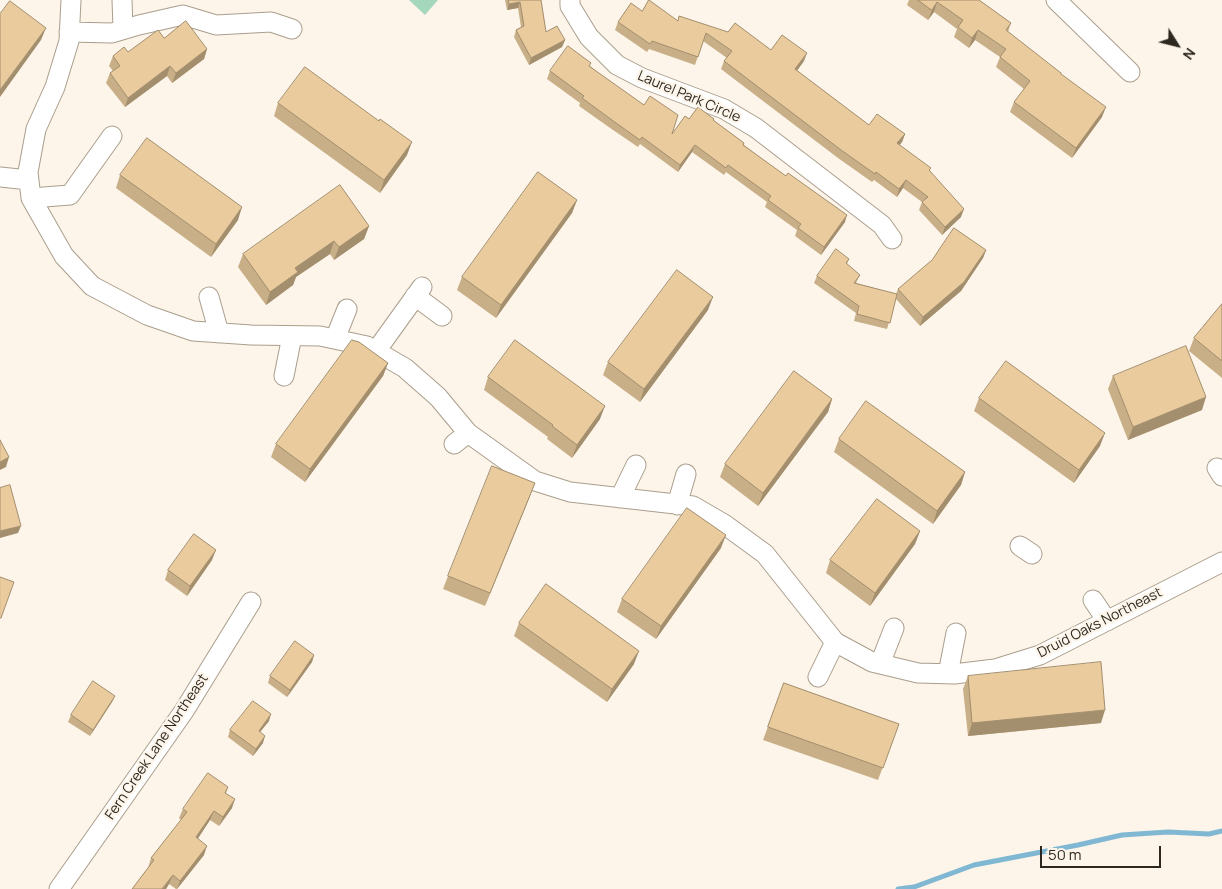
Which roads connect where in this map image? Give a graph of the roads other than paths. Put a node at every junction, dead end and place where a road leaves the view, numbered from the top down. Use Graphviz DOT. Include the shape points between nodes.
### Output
graph roads {
  1 [pos="71,0"];
  2 [pos="122,0"];
  3 [pos="570,0"];
  4 [pos="1056,0"];
  5 [pos="123,29"];
  6 [pos="292,29"];
  7 [pos="69,32"];
  8 [pos="1130,72"];
  9 [pos="112,136"];
  10 [pos="0,177"];
  11 [pos="30,189"];
  12 [pos="892,238"];
  13 [pos="209,296"];
  14 [pos="348,309"];
  15 [pos="442,316"];
  16 [pos="220,333"];
  17 [pos="292,336"];
  18 [pos="335,339"];
  19 [pos="376,351"];
  20 [pos="284,376"];
  21 [pos="636,465"];
  22 [pos="686,474"];
  23 [pos="620,498"];
  24 [pos="677,505"];
  25 [pos="1222,562"];
  26 [pos="1093,600"];
  27 [pos="251,602"];
  28 [pos="1107,620"];
  29 [pos="894,628"];
  30 [pos="956,633"];
  31 [pos="835,642"];
  32 [pos="880,664"];
  33 [pos="948,674"];
  34 [pos="818,677"];
  35 [pos="59,889"];
  1 -- 7 [label="street"];
  2 -- 5 [label="street"];
  3 -- 12 [label="street, Laurel Park Circle" via="570,6 589,38 617,65 642,78 724,109 756,128 882,225"];
  4 -- 8 [label="street"];
  5 -- 6 [label="street" via="184,15 216,24 271,22"];
  5 -- 7 [label="street" via="112,33"];
  7 -- 11 [label="street" via="55,87 36,129 28,172"];
  9 -- 11 [label="street" via="70,195"];
  10 -- 11 [label="street"];
  11 -- 16 [label="street, Druid Oaks Northeast" via="64,256 92,286 147,315 193,330"];
  13 -- 16 [label="street"];
  14 -- 18 [label="street"];
  15 -- 19 [label="street" via="418,291"];
  16 -- 17 [label="street, Druid Oaks Northeast"];
  17 -- 18 [label="street, Druid Oaks Northeast"];
  17 -- 20 [label="street"];
  18 -- 19 [label="street, Druid Oaks Northeast"];
  19 -- 23 [label="street, Druid Oaks Northeast" via="405,368 438,397 462,438 535,481 570,492"];
  21 -- 23 [label="street"];
  22 -- 24 [label="street"];
  23 -- 24 [label="street, Druid Oaks Northeast"];
  24 -- 31 [label="street, Druid Oaks Northeast" via="693,506 765,554"];
  25 -- 28 [label="street, Druid Oaks Northeast"];
  26 -- 28 [label="street"];
  27 -- 35 [label="street, Fern Creek Lane Northeast" via="184,711"];
  28 -- 33 [label="street, Druid Oaks Northeast" via="1040,655 995,669"];
  29 -- 32 [label="street"];
  30 -- 33 [label="street"];
  31 -- 32 [label="street, Druid Oaks Northeast"];
  31 -- 34 [label="street"];
  32 -- 33 [label="street, Druid Oaks Northeast" via="918,673"];
}
